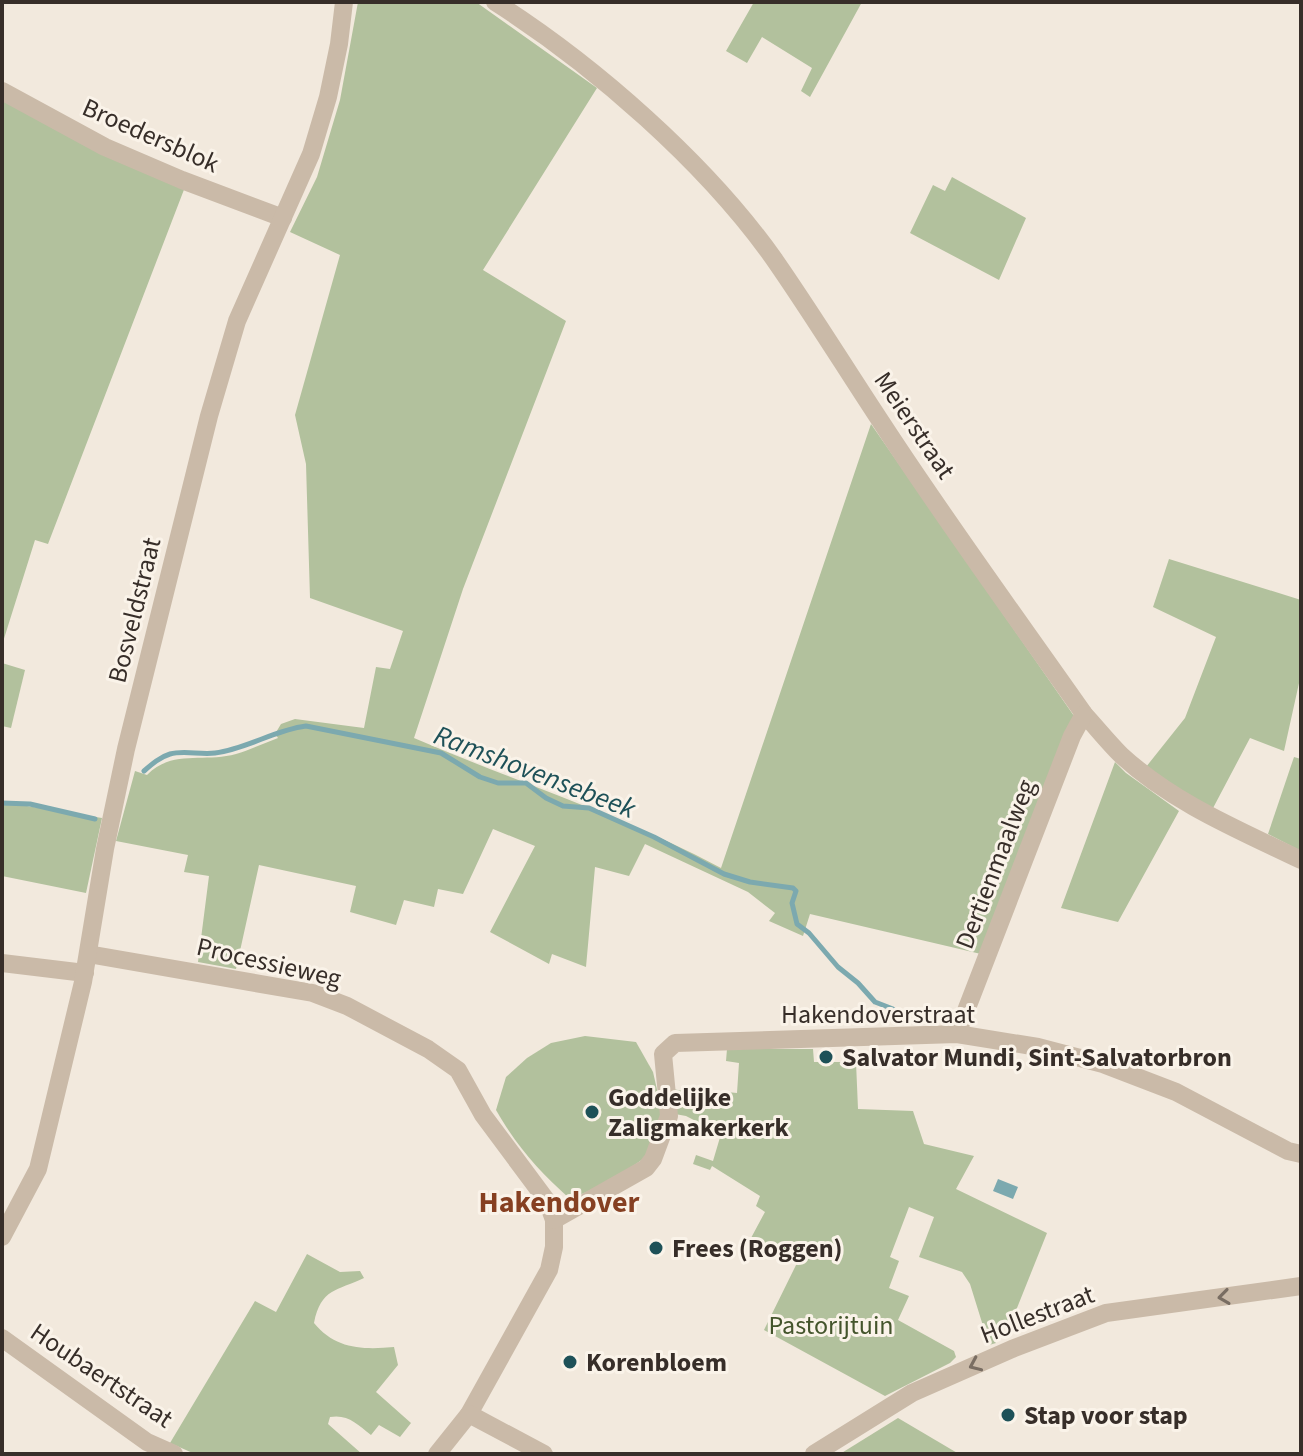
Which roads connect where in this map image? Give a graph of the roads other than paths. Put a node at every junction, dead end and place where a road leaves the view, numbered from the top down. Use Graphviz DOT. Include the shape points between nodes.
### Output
graph roads {
  1 [pos="344,2"];
  2 [pos="495,2"];
  3 [pos="2,91"];
  4 [pos="283,218"];
  5 [pos="1084,714"];
  6 [pos="1301,860"];
  7 [pos="88,954"];
  8 [pos="2,963"];
  9 [pos="85,973"];
  10 [pos="957,1034"];
  11 [pos="1301,1154"];
  12 [pos="554,1220"];
  13 [pos="2,1237"];
  14 [pos="1301,1286"];
  15 [pos="2,1338"];
  16 [pos="469,1414"];
  17 [pos="174,1454"];
  18 [pos="437,1454"];
  19 [pos="544,1454"];
  20 [pos="814,1454"];
  1 -- 4 [label="street, Bosveldstraat" via="320,125"];
  2 -- 5 [label="street, Meierstraat" via="647,120 742,218"];
  3 -- 4 [label="street, Broedersblok" via="105,147"];
  4 -- 7 [label="street, Bosveldstraat" via="237,321 209,416 126,749"];
  5 -- 6 [label="street, Meierstraat" via="1121,755 1177,797"];
  5 -- 10 [label="street, Dertienmaalweg"];
  7 -- 9 [label="street, Bosveldstraat"];
  7 -- 12 [label="street, Processieweg" via="313,993 428,1049 458,1070 483,1115 541,1192"];
  8 -- 9 [label="street"];
  9 -- 13 [label="street, Bosveldstraat" via="38,1169"];
  10 -- 11 [label="street, Hakendoverstraat" via="1103,1064 1176,1092"];
  10 -- 12 [label="street, Hakendoverstraat" via="675,1043 663,1054 669,1116 653,1159"];
  12 -- 16 [label="street" via="549,1270"];
  14 -- 20 [label="street, Hollestraat, one-way" via="1106,1313 912,1393"];
  15 -- 17 [label="street, Houbaertstraat" via="147,1442"];
  16 -- 18 [label="street"];
  16 -- 19 [label="street"];
}
